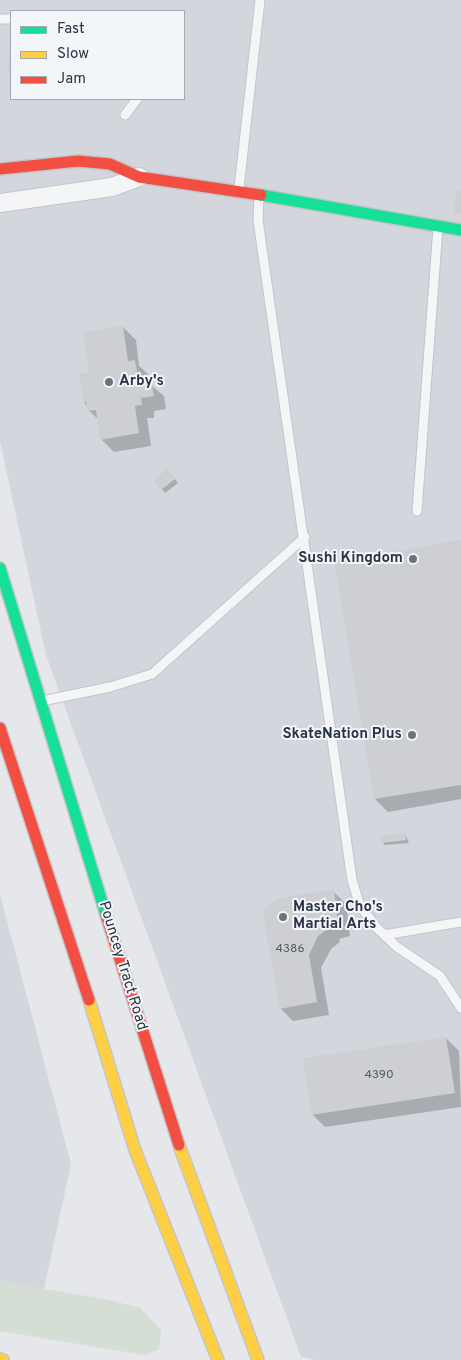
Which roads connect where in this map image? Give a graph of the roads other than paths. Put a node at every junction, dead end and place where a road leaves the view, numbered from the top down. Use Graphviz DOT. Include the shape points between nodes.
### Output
graph roads {
  1 [pos="260,0"];
  2 [pos="135,100"];
  3 [pos="125,116"];
  4 [pos="0,169"];
  5 [pos="139,177"];
  6 [pos="239,191"];
  7 [pos="260,195"];
  8 [pos="0,203"];
  9 [pos="438,225"];
  10 [pos="461,230"];
  11 [pos="417,511"];
  12 [pos="305,537"];
  13 [pos="0,568"];
  14 [pos="42,701"];
  15 [pos="0,728"];
  16 [pos="2,741"];
  17 [pos="461,922"];
  18 [pos="384,935"];
  19 [pos="461,1008"];
  20 [pos="216,1355"];
  21 [pos="257,1358"];
  1 -- 6 [label="lane"];
  2 -- 3 [label="lane"];
  4 -- 5 [label="main road" via="78,161 110,164"];
  5 -- 6 [label="main road"];
  5 -- 8 [label="street" via="112,187"];
  6 -- 7 [label="main road"];
  7 -- 9 [label="main road"];
  7 -- 12 [label="lane" via="258,220"];
  9 -- 10 [label="main road"];
  9 -- 11 [label="lane"];
  12 -- 14 [label="lane" via="152,674 110,687"];
  12 -- 18 [label="lane" via="352,880 360,906"];
  13 -- 14 [label="main road, Pouncey Tract Road"];
  14 -- 21 [label="main road, Pouncey Tract Road" via="143,1034 180,1147"];
  15 -- 16 [label="main road"];
  16 -- 20 [label="main road" via="70,937 135,1150"];
  17 -- 18 [label="lane"];
  18 -- 19 [label="lane" via="440,976"];
}
